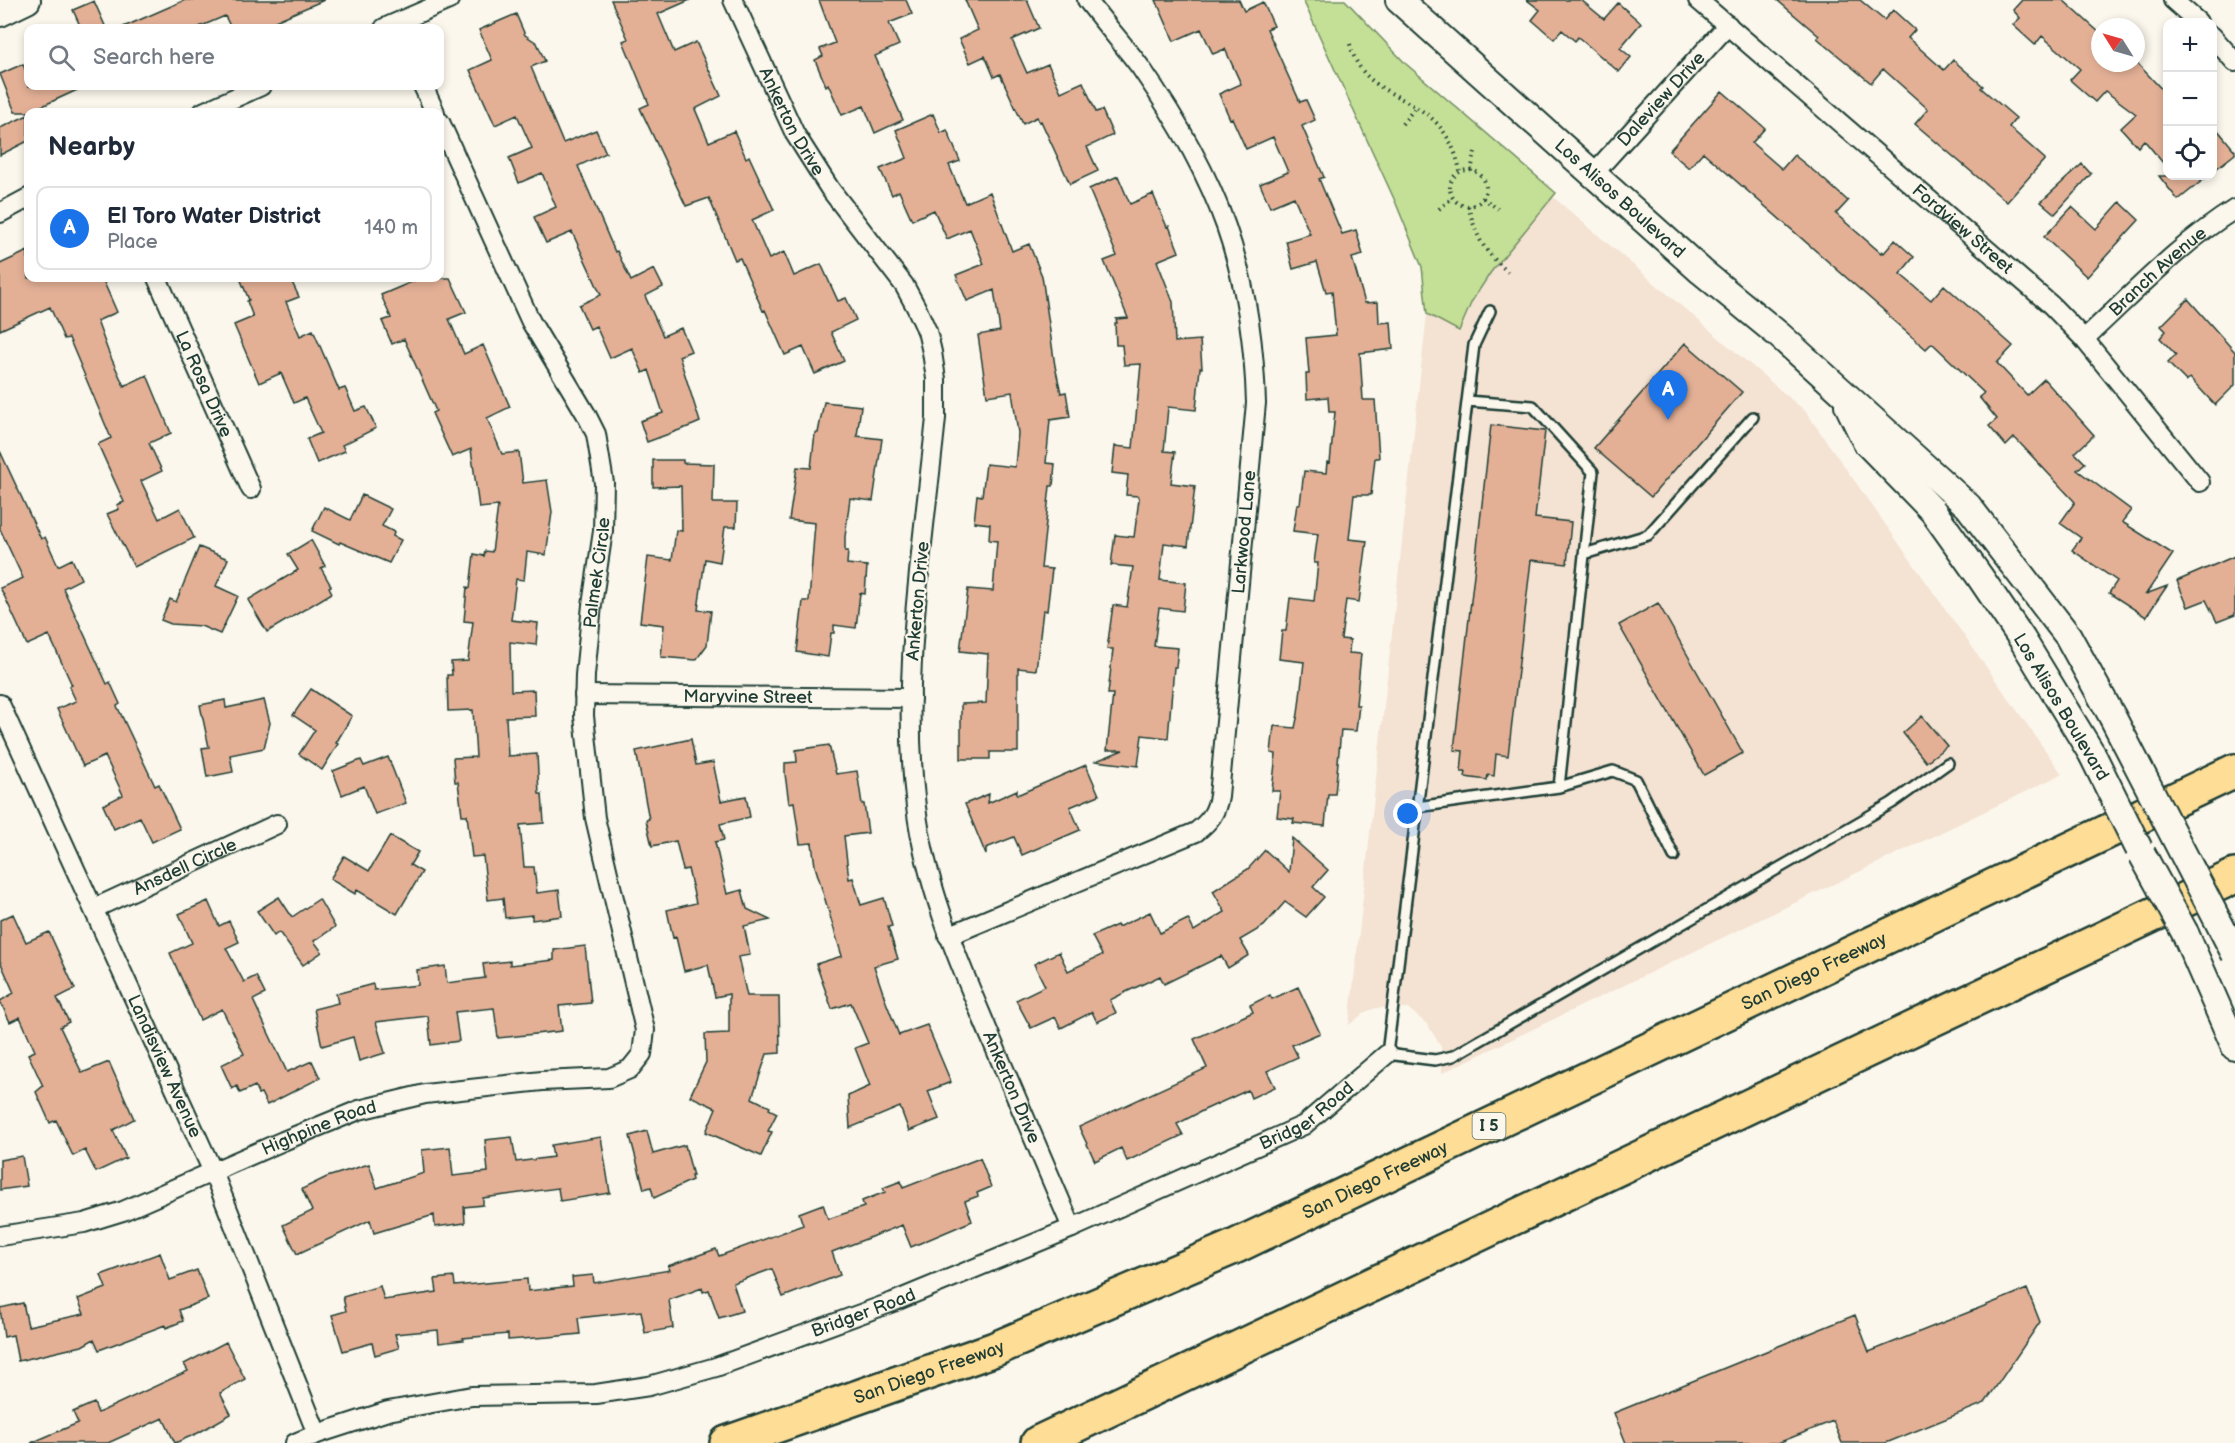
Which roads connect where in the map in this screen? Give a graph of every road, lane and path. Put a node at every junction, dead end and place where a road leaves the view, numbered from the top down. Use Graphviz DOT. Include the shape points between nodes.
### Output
graph roads {
  1 [pos="27,0"];
  2 [pos="449,0"];
  3 [pos="733,0"];
  4 [pos="1087,0"];
  5 [pos="1399,0"];
  6 [pos="1698,0"];
  7 [pos="2173,0"];
  8 [pos="0,13"];
  9 [pos="2193,18"];
  10 [pos="398,24"];
  11 [pos="1728,25"];
  12 [pos="2217,42"];
  13 [pos="1350,44"];
  14 [pos="2235,62"];
  15 [pos="252,90"];
  16 [pos="425,90"];
  17 [pos="212,108"];
  18 [pos="433,108"];
  19 [pos="1415,108"];
  20 [pos="1402,124"];
  21 [pos="444,131"];
  22 [pos="1475,152"];
  23 [pos="1460,171"];
  24 [pos="1471,171"];
  25 [pos="1594,172"];
  26 [pos="1452,198"];
  27 [pos="1483,198"];
  28 [pos="24,200"];
  29 [pos="1468,206"];
  30 [pos="1439,209"];
  31 [pos="1498,209"];
  32 [pos="2235,209"];
  33 [pos="0,213"];
  34 [pos="1508,272"];
  35 [pos="159,282"];
  36 [pos="1490,311"];
  37 [pos="2084,339"];
  38 [pos="1843,394"];
  39 [pos="1467,401"];
  40 [pos="1753,417"];
  41 [pos="2200,482"];
  42 [pos="251,489"];
  43 [pos="1584,554"];
  44 [pos="584,695"];
  45 [pos="911,698"];
  46 [pos="0,704"];
  47 [pos="1948,763"];
  48 [pos="2235,771"];
  49 [pos="1559,787"];
  50 [pos="1417,807"];
  51 [pos="277,824"];
  52 [pos="1674,856"];
  53 [pos="2235,876"];
  54 [pos="95,908"];
  55 [pos="948,936"];
  56 [pos="2235,954"];
  57 [pos="2235,1047"];
  58 [pos="642,1054"];
  59 [pos="1387,1054"];
  60 [pos="213,1172"];
  61 [pos="1072,1228"];
  62 [pos="0,1236"];
  63 [pos="317,1434"];
  64 [pos="295,1443"];
  65 [pos="728,1443"];
  66 [pos="1038,1443"];
  1 -- 8 [label="main road"];
  2 -- 10 [label="street"];
  3 -- 45 [label="street, Ankerton Drive" via="795,134 830,189 904,285 927,331 936,379 936,418"];
  4 -- 55 [label="street, Larkwood Lane" via="1138,65 1193,151 1225,219 1246,293 1256,403 1219,796 1209,822 1196,832"];
  5 -- 25 [label="main road, Los Alisos Boulevard"];
  6 -- 11 [label="street, Fordview Street"];
  7 -- 9 [label="street"];
  11 -- 25 [label="street, Daleview Drive"];
  11 -- 37 [label="street, Fordview Street" via="2051,305"];
  12 -- 14 [label="street"];
  13 -- 19 [label="path" via="1372,83"];
  15 -- 17 [label="street"];
  16 -- 18 [label="street"];
  19 -- 20 [label="path"];
  19 -- 23 [label="path" via="1446,135"];
  21 -- 44 [label="street, Palmek Circle" via="531,322 596,434 604,483 603,531"];
  22 -- 24 [label="path"];
  23 -- 24 [label="path"];
  23 -- 26 [label="path" via="1452,179"];
  24 -- 27 [label="path" via="1483,178"];
  25 -- 38 [label="main road, Los Alisos Boulevard"];
  26 -- 29 [label="path"];
  26 -- 30 [label="path"];
  27 -- 29 [label="path"];
  27 -- 31 [label="path"];
  28 -- 33 [label="street"];
  29 -- 34 [label="path" via="1477,237"];
  32 -- 37 [label="street, Branch Avenue" via="2178,252"];
  35 -- 42 [label="street, La Rosa Drive"];
  36 -- 39 [label="lane" via="1474,345"];
  37 -- 41 [label="street, Fordview Street"];
  38 -- 56 [label="main road, Los Alisos Boulevard, bridge" via="1968,506 2068,636"];
  38 -- 57 [label="main road, Los Alisos Boulevard, bridge" via="1866,442 1933,511 1980,577 2092,754 2185,933"];
  39 -- 43 [label="lane" via="1533,406 1593,472"];
  39 -- 50 [label="lane"];
  40 -- 43 [label="lane" via="1648,535"];
  43 -- 49 [label="lane"];
  44 -- 45 [label="street, Maryvine Street"];
  44 -- 58 [label="street, Palmek Circle" via="595,818 643,1018"];
  45 -- 55 [label="street, Ankerton Drive" via="916,808"];
  46 -- 54 [label="street, Landisview Avenue"];
  47 -- 59 [label="lane" via="1892,803 1453,1056 1434,1060"];
  48 -- 65 [label="highway, San Diego Freeway / I 5" via="1236,1246 995,1349"];
  49 -- 50 [label="lane"];
  49 -- 52 [label="lane" via="1613,771 1636,780"];
  50 -- 59 [label="lane"];
  51 -- 54 [label="street, Ansdell Circle"];
  53 -- 66 [label="highway"];
  54 -- 60 [label="street, Landisview Avenue"];
  55 -- 61 [label="street, Ankerton Drive"];
  58 -- 60 [label="street, Highpine Road" via="630,1069 609,1078 425,1094 359,1110"];
  59 -- 61 [label="street, Bridger Road" via="1304,1125"];
  60 -- 62 [label="street, Highpine Road" via="104,1218"];
  60 -- 63 [label="street, Landisview Avenue"];
  61 -- 63 [label="street, Bridger Road" via="893,1302 716,1367 649,1386 596,1394 472,1396 388,1411"];
  63 -- 64 [label="street, Bridger Road"];
}
